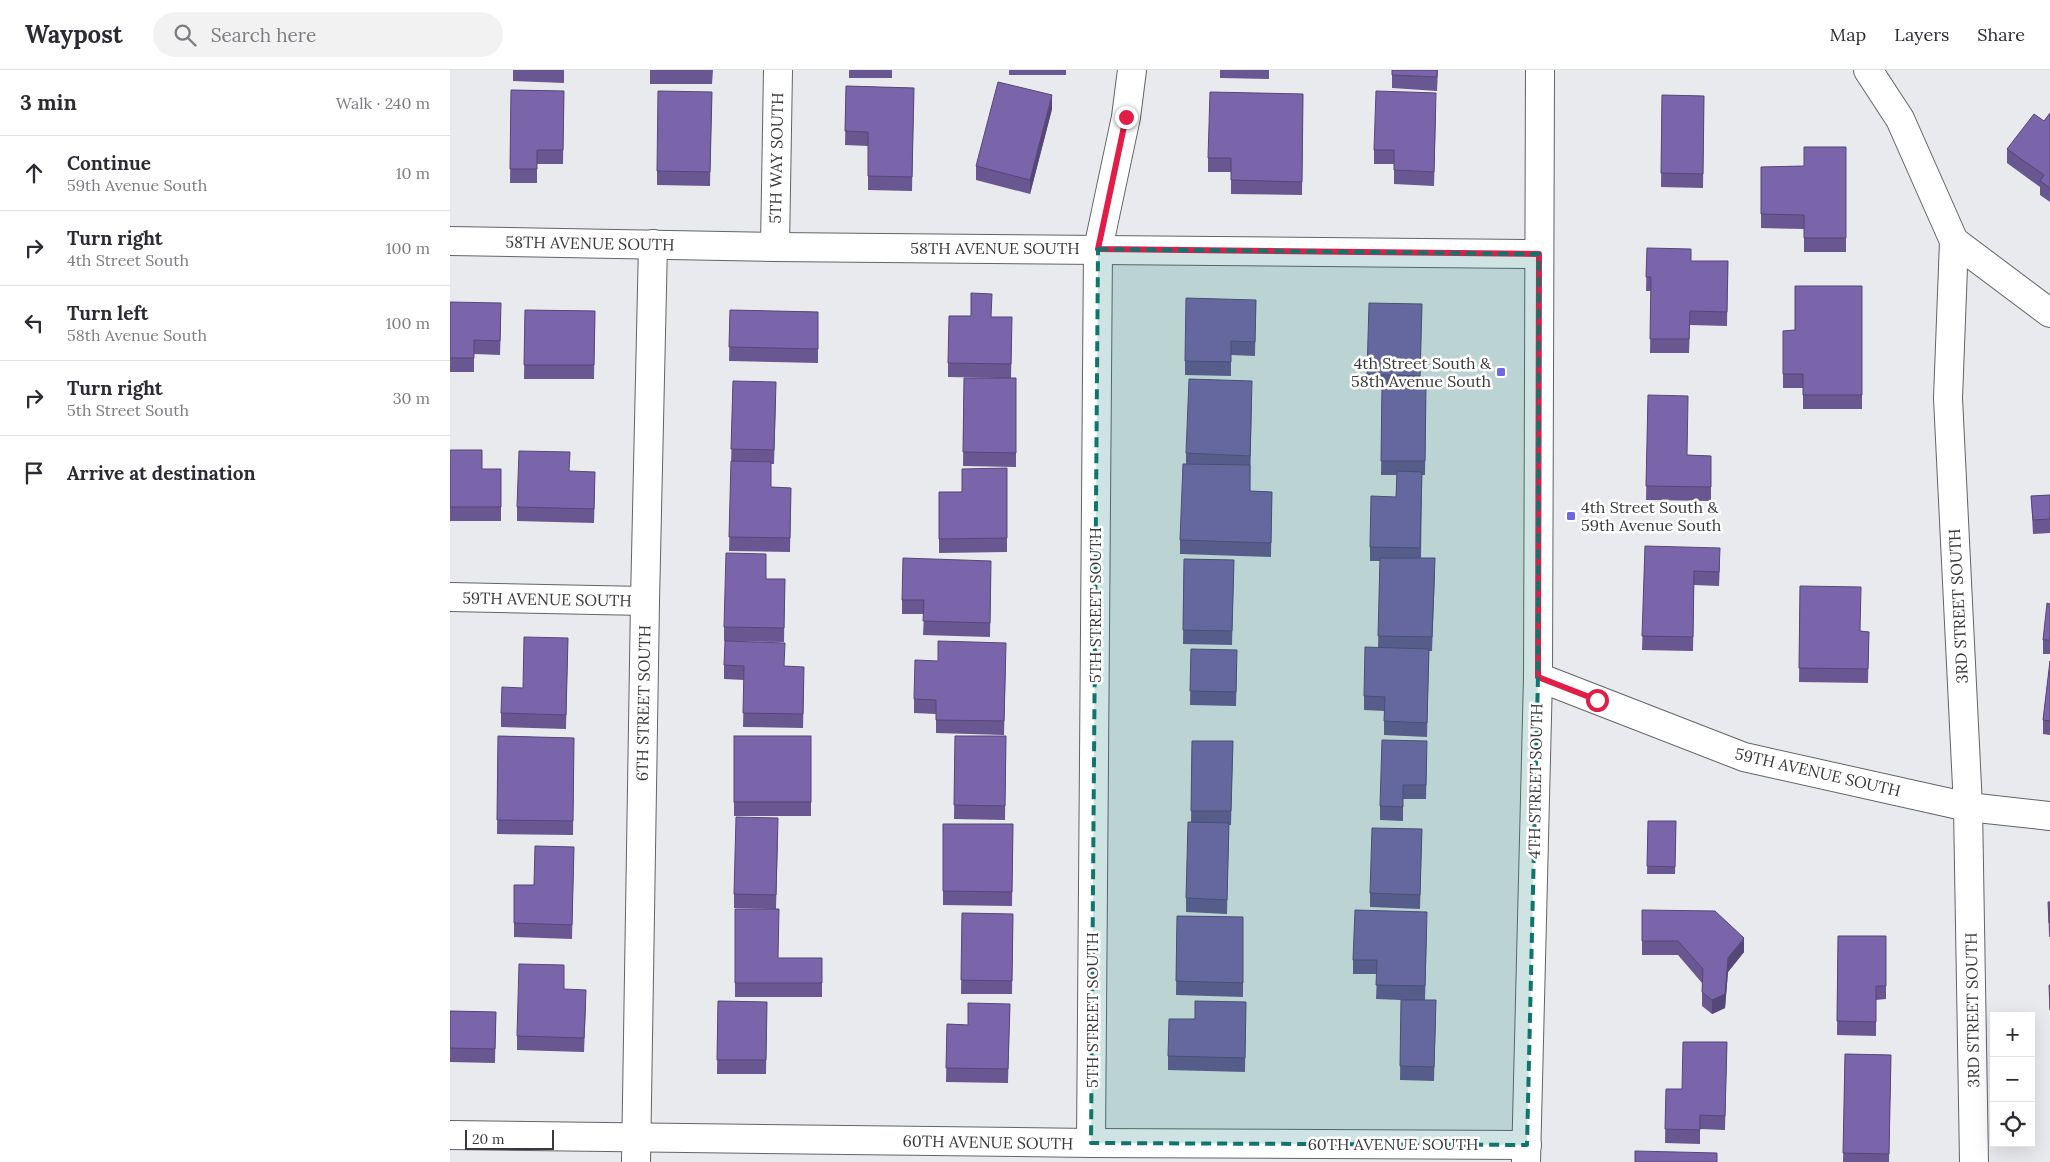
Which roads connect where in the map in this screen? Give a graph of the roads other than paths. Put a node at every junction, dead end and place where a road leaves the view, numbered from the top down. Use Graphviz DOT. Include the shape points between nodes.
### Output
graph roads {
  1 [pos="778,70"];
  2 [pos="1132,70"];
  3 [pos="1540,70"];
  4 [pos="1868,70"];
  5 [pos="450,241"];
  6 [pos="1954,241"];
  7 [pos="654,244"];
  8 [pos="775,247"];
  9 [pos="1098,249"];
  10 [pos="1539,254"];
  11 [pos="2050,313"];
  12 [pos="450,597"];
  13 [pos="645,601"];
  14 [pos="1538,677"];
  15 [pos="1968,807"];
  16 [pos="2050,816"];
  17 [pos="450,1135"];
  18 [pos="1091,1143"];
  19 [pos="636,1150"];
  20 [pos="1526,1153"];
  21 [pos="1974,1162"];
  1 -- 8 [label="street, 5TH WAY SOUTH"];
  2 -- 9 [label="street, 5TH STREET SOUTH" via="1126,117"];
  3 -- 10 [label="street, 4TH STREET SOUTH"];
  4 -- 6 [label="street, 3RD STREET SOUTH" via="1900,119"];
  5 -- 7 [label="street, 58TH AVENUE SOUTH"];
  6 -- 11 [label="street"];
  6 -- 15 [label="street, 3RD STREET SOUTH" via="1948,398"];
  7 -- 8 [label="street, 58TH AVENUE SOUTH"];
  7 -- 13 [label="street, 6TH STREET SOUTH"];
  8 -- 9 [label="street, 58TH AVENUE SOUTH"];
  9 -- 10 [label="street, 58TH AVENUE SOUTH"];
  9 -- 18 [label="street, 5TH STREET SOUTH"];
  10 -- 14 [label="street, 4TH STREET SOUTH"];
  12 -- 13 [label="street, 59TH AVENUE SOUTH"];
  13 -- 19 [label="street, 6TH STREET SOUTH"];
  14 -- 15 [label="street, 59TH AVENUE SOUTH" via="1744,757"];
  14 -- 20 [label="street, 4TH STREET SOUTH"];
  15 -- 16 [label="street, 59TH AVENUE SOUTH"];
  15 -- 21 [label="street, 3RD STREET SOUTH"];
  17 -- 19 [label="street, 60TH AVENUE SOUTH"];
  18 -- 19 [label="street, 60TH AVENUE SOUTH"];
  18 -- 20 [label="street, 60TH AVENUE SOUTH"];
}
